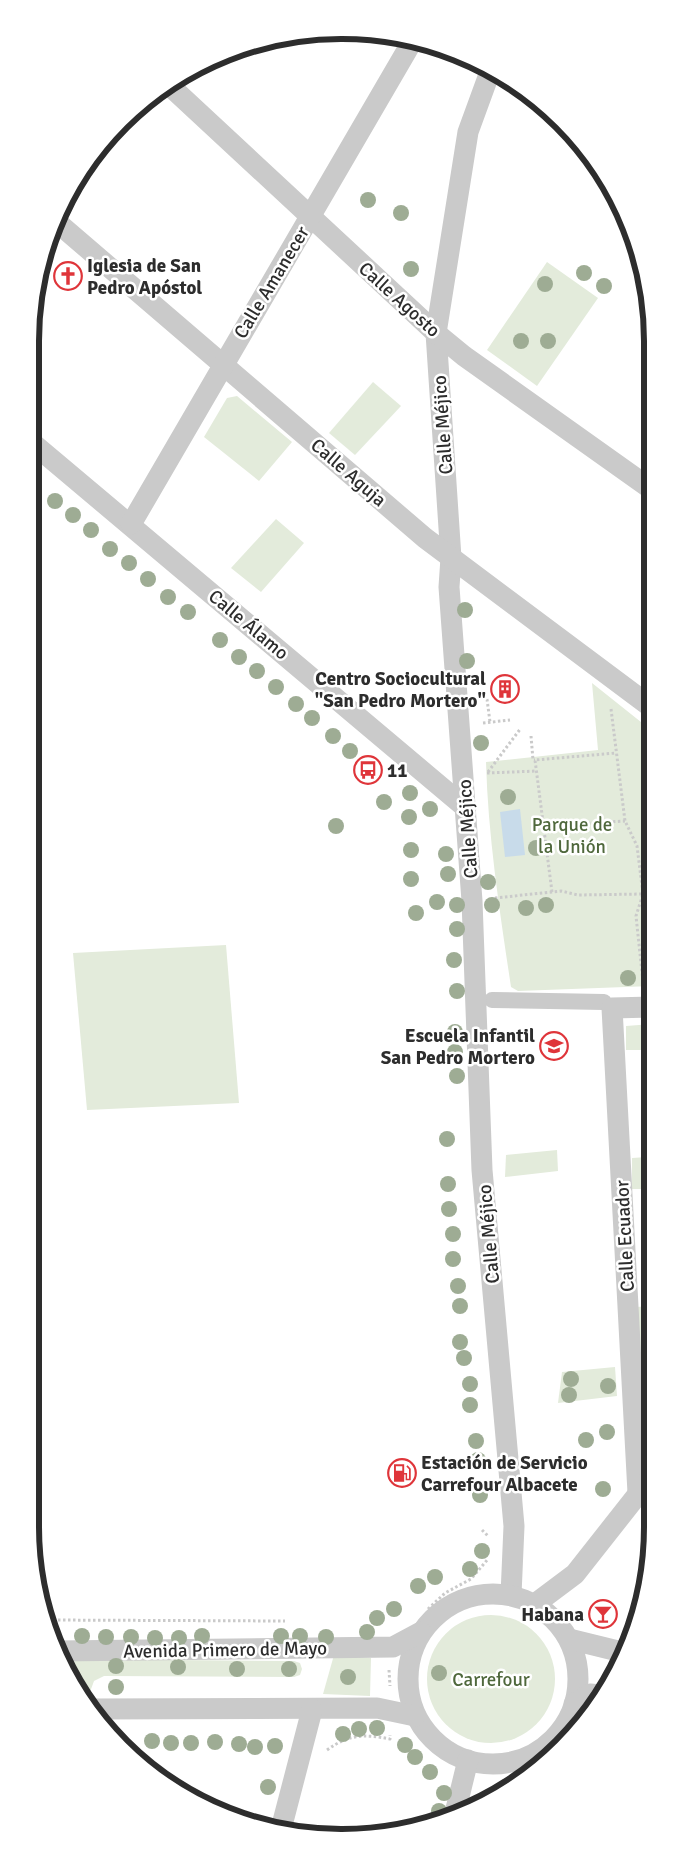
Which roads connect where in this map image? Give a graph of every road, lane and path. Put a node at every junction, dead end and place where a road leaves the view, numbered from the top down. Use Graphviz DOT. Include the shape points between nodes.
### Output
graph roads {
  1 [pos="409,47"];
  2 [pos="488,77"];
  3 [pos="174,90"];
  4 [pos="310,217"];
  5 [pos="62,226"];
  6 [pos="436,333"];
  7 [pos="222,364"];
  8 [pos="39,448"];
  9 [pos="644,484"];
  10 [pos="131,524"];
  11 [pos="451,558"];
  12 [pos="487,699"];
  13 [pos="644,701"];
  14 [pos="611,706"];
  15 [pos="510,720"];
  16 [pos="490,722"];
  17 [pos="495,722"];
  18 [pos="521,728"];
  19 [pos="531,736"];
  20 [pos="616,753"];
  21 [pos="535,760"];
  22 [pos="537,771"];
  23 [pos="480,774"];
  24 [pos="487,774"];
  25 [pos="466,808"];
  26 [pos="624,822"];
  27 [pos="543,826"];
  28 [pos="641,883"];
  29 [pos="644,883"];
  30 [pos="552,892"];
  31 [pos="643,894"];
  32 [pos="494,898"];
  33 [pos="644,985"];
  34 [pos="492,1000"];
  35 [pos="608,1005"];
  36 [pos="644,1007"];
  37 [pos="644,1486"];
  38 [pos="638,1493"];
  39 [pos="482,1530"];
  40 [pos="495,1539"];
  41 [pos="491,1556"];
  42 [pos="510,1595"];
  43 [pos="535,1604"];
  44 [pos="426,1611"];
  45 [pos="54,1620"];
  46 [pos="286,1621"];
  47 [pos="422,1632"];
  48 [pos="568,1639"];
  49 [pos="393,1647"];
  50 [pos="66,1651"];
  51 [pos="617,1651"];
  52 [pos="593,1694"];
  53 [pos="574,1704"];
  54 [pos="100,1709"];
  55 [pos="312,1710"];
  56 [pos="392,1710"];
  57 [pos="415,1716"];
  58 [pos="323,1754"];
  59 [pos="468,1760"];
  60 [pos="456,1806"];
  61 [pos="283,1823"];
  1 -- 4 [label="street, Calle Amanecer"];
  2 -- 6 [label="street, Calle Méjico" via="468,132"];
  3 -- 4 [label="street, Calle Agosto"];
  4 -- 6 [label="street, Calle Agosto"];
  4 -- 7 [label="street, Calle Amanecer"];
  5 -- 7 [label="street, Calle Aguja"];
  6 -- 9 [label="street, Calle Agosto"];
  6 -- 11 [label="street, Calle Méjico"];
  7 -- 10 [label="street, Calle Amanecer"];
  7 -- 11 [label="street, Calle Aguja"];
  8 -- 10 [label="street, Calle Álamo"];
  10 -- 25 [label="street, Calle Álamo"];
  11 -- 13 [label="street, Calle Aguja"];
  11 -- 25 [label="street, Calle Méjico" via="449,587"];
  12 -- 16 [label="path"];
  14 -- 20 [label="path"];
  15 -- 17 [label="path"];
  18 -- 24 [label="path"];
  19 -- 21 [label="path"];
  20 -- 21 [label="path"];
  20 -- 26 [label="path"];
  21 -- 22 [label="path"];
  22 -- 24 [label="path"];
  22 -- 27 [label="path"];
  23 -- 24 [label="path"];
  25 -- 42 [label="street, Calle Méjico" via="482,1170 514,1526"];
  26 -- 27 [label="path"];
  26 -- 28 [label="path" via="637,846"];
  27 -- 30 [label="path"];
  28 -- 29 [label="path"];
  28 -- 31 [label="path"];
  30 -- 31 [label="path"];
  30 -- 32 [label="path"];
  31 -- 33 [label="path" via="636,916"];
  34 -- 35 [label="street"];
  35 -- 36 [label="street"];
  35 -- 38 [label="street, Calle Ecuador"];
  37 -- 38 [label="street"];
  38 -- 43 [label="street" via="575,1574"];
  39 -- 40 [label="path"];
  41 -- 44 [label="path" via="471,1579 445,1593"];
  42 -- 43 [label="street"];
  42 -- 47 [label="street" via="485,1594 460,1600 438,1613"];
  43 -- 48 [label="street" via="554,1619"];
  45 -- 46 [label="path"];
  47 -- 49 [label="street"];
  47 -- 57 [label="street" via="410,1659 408,1688"];
  48 -- 51 [label="street"];
  48 -- 53 [label="street" via="577,1668"];
  49 -- 50 [label="street, Avenida Primero de Mayo"];
  49 -- 56 [label="path" via="389,1669"];
  52 -- 53 [label="street"];
  53 -- 59 [label="street" via="558,1733 532,1754 494,1764"];
  54 -- 55 [label="street"];
  55 -- 56 [label="street"];
  55 -- 61 [label="street"];
  56 -- 57 [label="street"];
  56 -- 58 [label="path" via="390,1739 350,1736"];
  57 -- 59 [label="street" via="437,1744"];
  59 -- 60 [label="street"];
}
